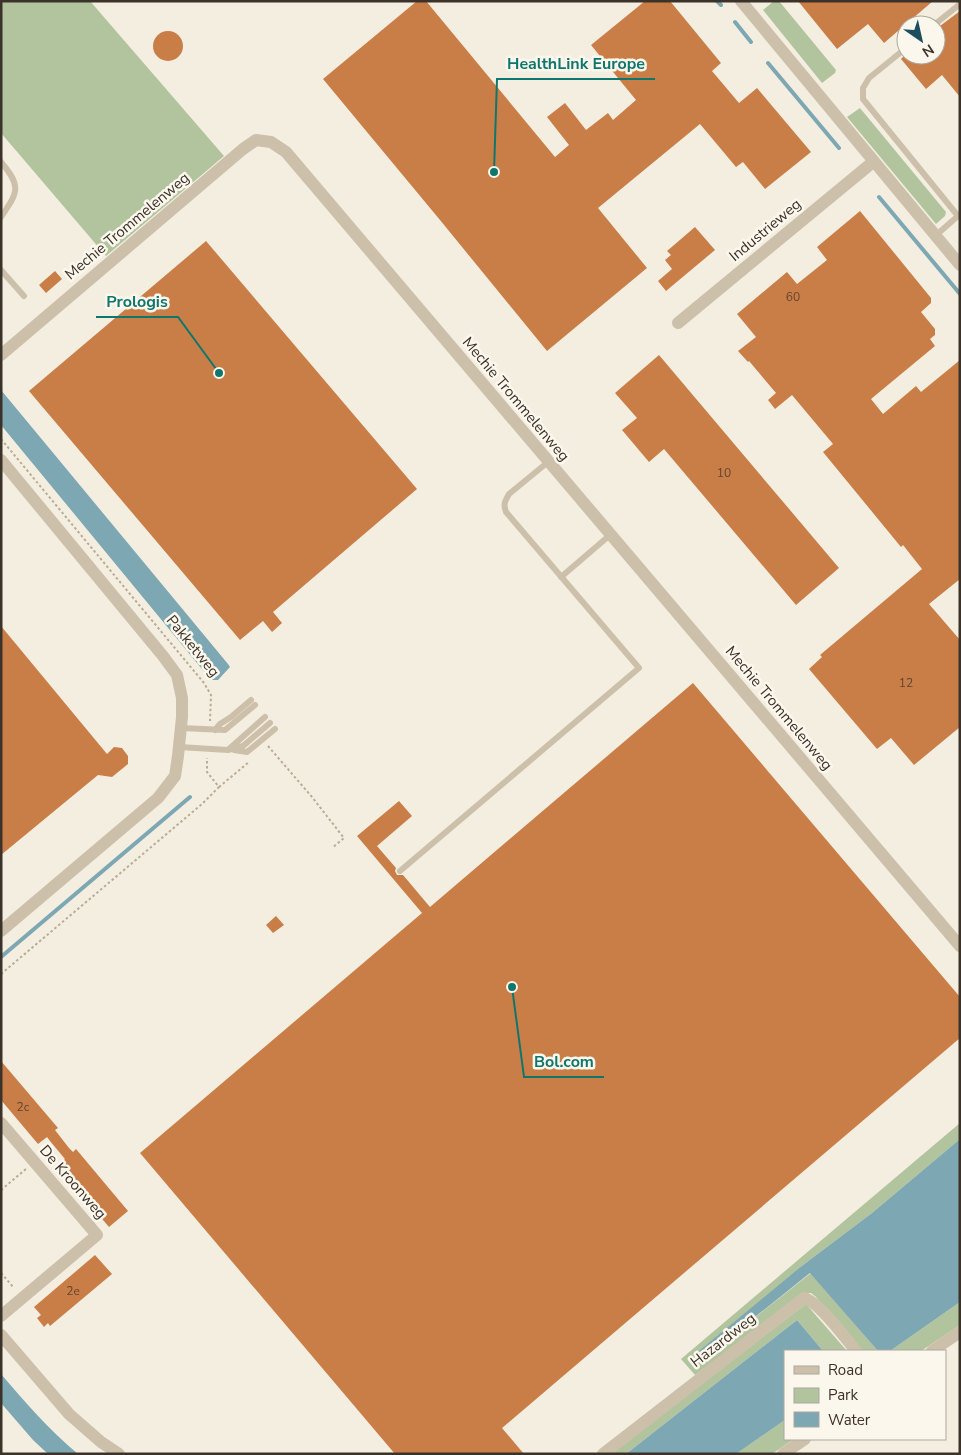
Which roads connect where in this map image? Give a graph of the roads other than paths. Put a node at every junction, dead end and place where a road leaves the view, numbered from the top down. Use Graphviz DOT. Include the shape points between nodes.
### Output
graph roads {
  1 [pos="741,1"];
  2 [pos="960,4"];
  3 [pos="946,15"];
  4 [pos="896,56"];
  5 [pos="1,162"];
  6 [pos="873,162"];
  7 [pos="1,217"];
  8 [pos="935,236"];
  9 [pos="960,265"];
  10 [pos="1,270"];
  11 [pos="24,296"];
  12 [pos="678,323"];
  13 [pos="1,355"];
  14 [pos="1,460"];
  15 [pos="548,462"];
  16 [pos="610,535"];
  17 [pos="561,576"];
  18 [pos="253,703"];
  19 [pos="268,720"];
  20 [pos="181,728"];
  21 [pos="275,729"];
  22 [pos="179,747"];
  23 [pos="228,750"];
  24 [pos="400,871"];
  25 [pos="1,931"];
  26 [pos="960,946"];
  27 [pos="1,1123"];
  28 [pos="1,1316"];
  29 [pos="960,1332"];
  30 [pos="1,1335"];
  31 [pos="855,1350"];
  32 [pos="933,1350"];
  33 [pos="804,1440"];
  34 [pos="119,1454"];
  35 [pos="602,1454"];
  36 [pos="783,1454"];
  1 -- 6 [label="street"];
  2 -- 3 [label="lane"];
  4 -- 8 [label="lane" via="869,78 863,88 863,99 958,216"];
  5 -- 7 [label="lane" via="13,176 16,189 13,200"];
  6 -- 8 [label="street"];
  6 -- 12 [label="street, Industrieweg"];
  8 -- 9 [label="street"];
  10 -- 11 [label="lane"];
  13 -- 15 [label="street, Mechie Trommelenweg" via="243,149 256,140 271,142 286,152"];
  14 -- 20 [label="street, Pakketweg" via="177,675 182,698"];
  15 -- 16 [label="street, Mechie Trommelenweg"];
  15 -- 17 [label="lane" via="509,494 504,506"];
  16 -- 17 [label="lane"];
  16 -- 26 [label="street, Mechie Trommelenweg"];
  17 -- 24 [label="lane" via="639,668"];
  18 -- 20 [label="lane" via="212,730"];
  19 -- 23 [label="lane"];
  20 -- 22 [label="street, Pakketweg"];
  21 -- 23 [label="lane" via="247,752"];
  22 -- 23 [label="lane"];
  22 -- 25 [label="street, Pakketweg" via="175,776 158,798"];
  27 -- 28 [label="street, De Kroonweg" via="97,1235"];
  29 -- 32 [label="street"];
  30 -- 34 [label="street" via="69,1414"];
  31 -- 35 [label="street, Hazardweg" via="819,1308 804,1298"];
  33 -- 36 [label="street"];
}
